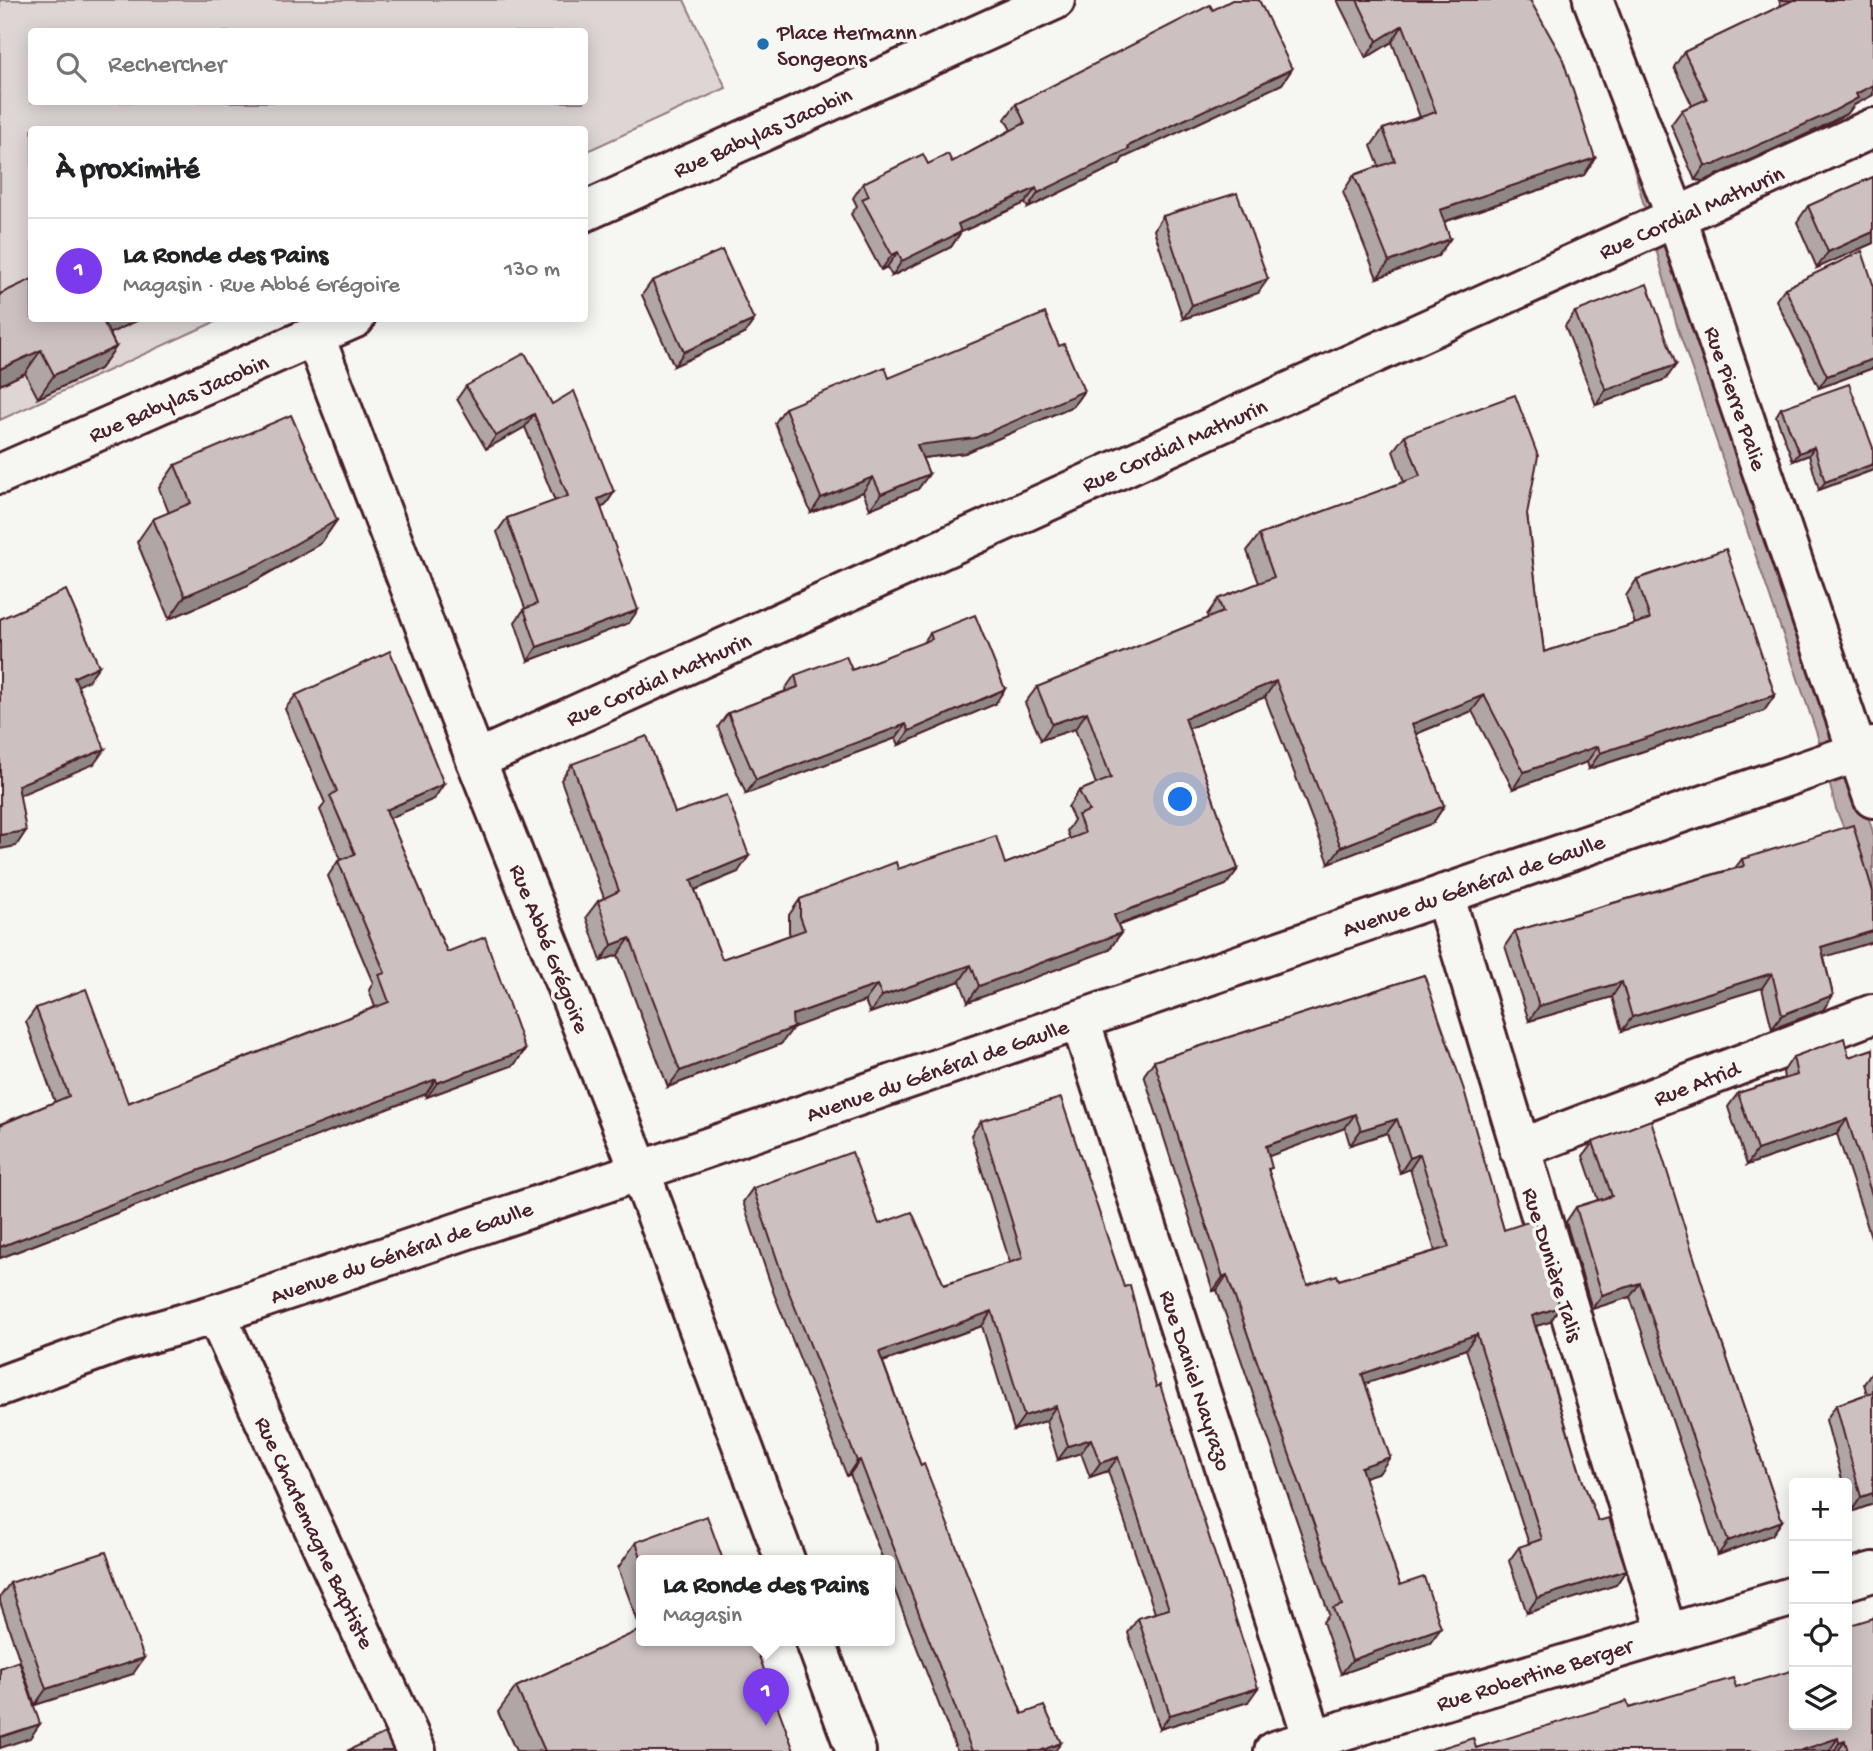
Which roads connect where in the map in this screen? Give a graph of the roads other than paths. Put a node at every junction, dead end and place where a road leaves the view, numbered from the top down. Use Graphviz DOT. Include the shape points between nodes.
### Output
graph roads {
  1 [pos="1055,0"];
  2 [pos="1593,0"];
  3 [pos="1873,128"];
  4 [pos="588,210"];
  5 [pos="1676,218"];
  6 [pos="347,322"];
  7 [pos="315,337"];
  8 [pos="0,474"];
  9 [pos="1865,749"];
  10 [pos="476,760"];
  11 [pos="1873,798"];
  12 [pos="1444,894"];
  13 [pos="1873,1014"];
  14 [pos="1080,1020"];
  15 [pos="1519,1149"];
  16 [pos="640,1171"];
  17 [pos="216,1314"];
  18 [pos="0,1386"];
  19 [pos="783,1555"];
  20 [pos="1873,1572"];
  21 [pos="1852,1578"];
  22 [pos="1789,1597"];
  23 [pos="1667,1634"];
  24 [pos="817,1646"];
  25 [pos="1313,1739"];
  26 [pos="416,1751"];
  27 [pos="856,1751"];
  28 [pos="1274,1751"];
  1 -- 4 [label="street, Rue Babylas Jacobin"];
  2 -- 5 [label="street, Rue Pierre Palie"];
  3 -- 5 [label="street, Rue Cordial Mathurin"];
  5 -- 9 [label="street, Rue Pierre Palie"];
  5 -- 10 [label="street, Rue Cordial Mathurin"];
  6 -- 7 [label="street, Rue Babylas Jacobin"];
  7 -- 8 [label="street, Rue Babylas Jacobin"];
  7 -- 10 [label="street, Rue Abbé Grégoire"];
  9 -- 11 [label="street, Rue Pierre Palie"];
  9 -- 12 [label="street, Avenue du Général de Gaulle"];
  10 -- 16 [label="street, Rue Abbé Grégoire"];
  12 -- 14 [label="street, Avenue du Général de Gaulle"];
  12 -- 15 [label="street, Rue Dunière Talis"];
  13 -- 15 [label="street, Rue Atrid"];
  14 -- 16 [label="street, Avenue du Général de Gaulle"];
  14 -- 25 [label="street, Rue Daniel Nayrazo"];
  15 -- 23 [label="street, Rue Dunière Talis"];
  16 -- 17 [label="street, Avenue du Général de Gaulle"];
  16 -- 19 [label="street, Rue Abbé Grégoire"];
  17 -- 18 [label="street, Avenue du Général de Gaulle"];
  17 -- 26 [label="street, Rue Charlemagne Baptiste"];
  20 -- 21 [label="street"];
  22 -- 23 [label="street, Rue Robertine Berger"];
  23 -- 25 [label="street, Rue Robertine Berger"];
  24 -- 27 [label="street"];
  25 -- 28 [label="street, Rue Robertine Berger"];
}
